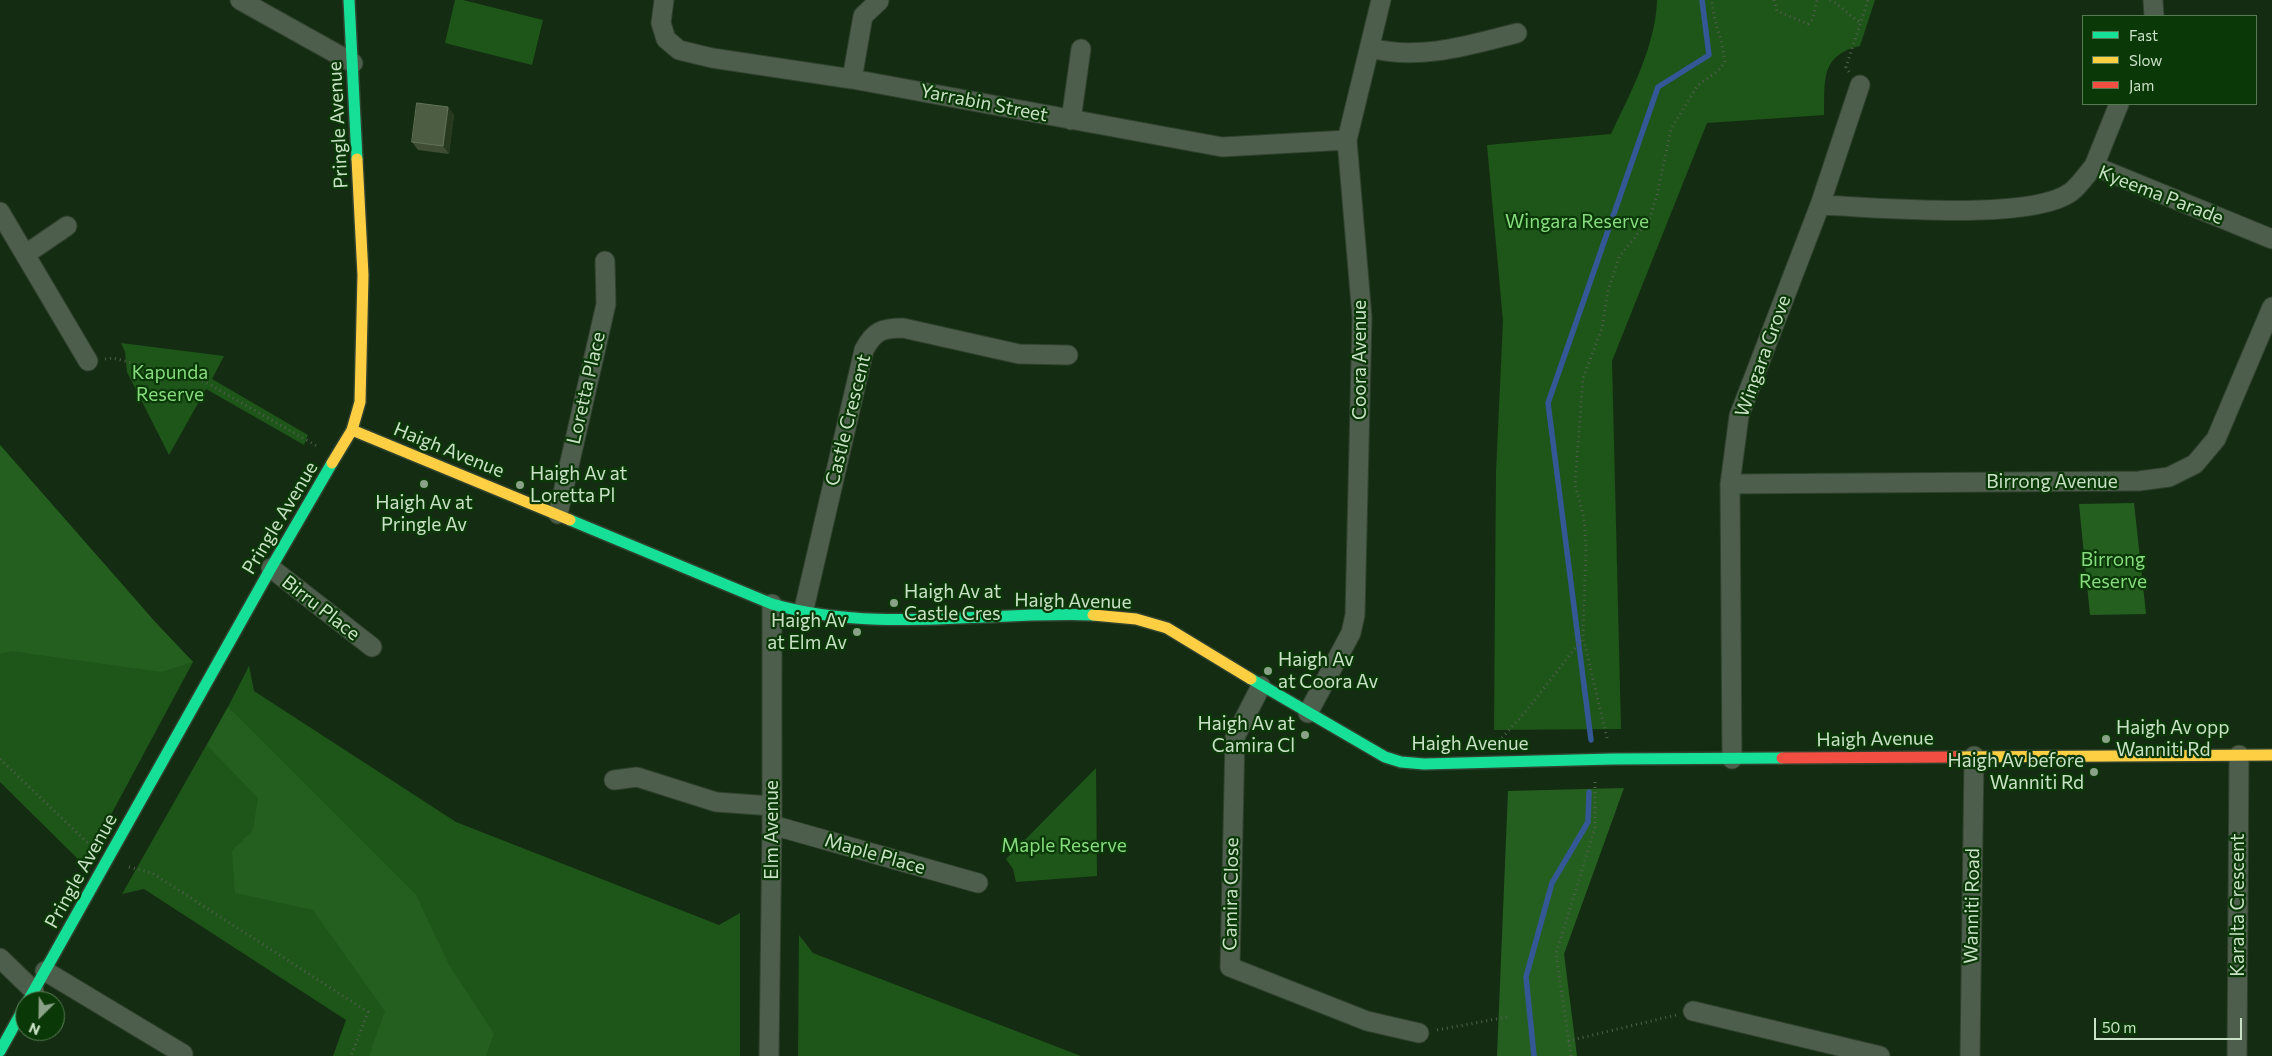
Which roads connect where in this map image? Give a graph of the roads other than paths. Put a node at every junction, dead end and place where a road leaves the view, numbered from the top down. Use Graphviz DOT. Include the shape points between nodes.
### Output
graph roads {
  1 [pos="240,0"];
  2 [pos="350,0"];
  3 [pos="664,0"];
  4 [pos="1381,0"];
  5 [pos="2152,0"];
  6 [pos="878,1"];
  7 [pos="2154,15"];
  8 [pos="1517,33"];
  9 [pos="1371,48"];
  10 [pos="1081,49"];
  11 [pos="353,64"];
  12 [pos="852,79"];
  13 [pos="1860,85"];
  14 [pos="2119,105"];
  15 [pos="1071,120"];
  16 [pos="1347,140"];
  17 [pos="2094,166"];
  18 [pos="1820,205"];
  19 [pos="0,212"];
  20 [pos="66,226"];
  21 [pos="2272,239"];
  22 [pos="26,254"];
  23 [pos="605,262"];
  24 [pos="2272,307"];
  25 [pos="1068,355"];
  26 [pos="88,361"];
  27 [pos="352,430"];
  28 [pos="1730,484"];
  29 [pos="558,514"];
  30 [pos="271,568"];
  31 [pos="772,604"];
  32 [pos="803,613"];
  33 [pos="372,648"];
  34 [pos="1261,686"];
  35 [pos="1308,713"];
  36 [pos="2239,755"];
  37 [pos="2272,755"];
  38 [pos="1974,756"];
  39 [pos="1732,759"];
  40 [pos="614,780"];
  41 [pos="772,815"];
  42 [pos="978,883"];
  43 [pos="0,958"];
  44 [pos="45,971"];
  45 [pos="23,991"];
  46 [pos="34,991"];
  47 [pos="1693,1011"];
  48 [pos="15,1024"];
  49 [pos="1419,1034"];
  50 [pos="0,1051"];
  51 [pos="182,1054"];
  52 [pos="769,1056"];
  53 [pos="1880,1056"];
  54 [pos="1970,1056"];
  55 [pos="2237,1056"];
  1 -- 11 [label="street"];
  2 -- 11 [label="street, Pringle Avenue"];
  3 -- 12 [label="street, Yarrabin Street" via="660,23 666,39 680,50 712,58"];
  4 -- 9 [label="street, Coora Avenue"];
  5 -- 7 [label="street"];
  6 -- 12 [label="street" via="863,16"];
  8 -- 9 [label="street" via="1452,50 1389,53"];
  9 -- 16 [label="street, Coora Avenue"];
  10 -- 15 [label="street"];
  11 -- 27 [label="street, Pringle Avenue" via="362,275 360,402"];
  12 -- 15 [label="street, Yarrabin Street"];
  13 -- 18 [label="street, Wingara Grove"];
  14 -- 17 [label="street"];
  15 -- 16 [label="street, Yarrabin Street" via="1222,147"];
  16 -- 35 [label="street, Coora Avenue" via="1362,317 1355,615 1351,633"];
  17 -- 18 [label="street, Kyeema Parade" via="2072,191 2045,204 1968,211"];
  17 -- 21 [label="street, Kyeema Parade"];
  18 -- 28 [label="street, Wingara Grove" via="1739,416"];
  19 -- 22 [label="street"];
  20 -- 22 [label="street"];
  22 -- 26 [label="street"];
  23 -- 29 [label="street, Loretta Place" via="606,304"];
  24 -- 28 [label="street, Birrong Avenue" via="2216,439 2195,464 2169,476 2139,481"];
  25 -- 32 [label="street, Castle Crescent" via="1019,354 903,328 886,328 870,338 864,350"];
  27 -- 29 [label="street, Haigh Avenue"];
  27 -- 30 [label="street, Pringle Avenue"];
  28 -- 39 [label="street, Wingara Grove"];
  29 -- 31 [label="street, Haigh Avenue"];
  30 -- 33 [label="street, Birru Place"];
  30 -- 44 [label="street, Pringle Avenue"];
  31 -- 32 [label="street, Haigh Avenue"];
  31 -- 41 [label="street, Elm Avenue"];
  32 -- 34 [label="street, Haigh Avenue" via="867,619 1091,616 1136,619 1167,628"];
  34 -- 35 [label="street, Haigh Avenue"];
  34 -- 49 [label="street, Camira Close" via="1235,737 1230,967 1367,1021"];
  35 -- 39 [label="street, Haigh Avenue" via="1385,757 1401,762"];
  36 -- 37 [label="street, Haigh Avenue"];
  36 -- 38 [label="street, Haigh Avenue"];
  36 -- 55 [label="street, Karalta Crescent"];
  38 -- 39 [label="street, Haigh Avenue"];
  38 -- 54 [label="street, Wanniti Road"];
  40 -- 41 [label="street, Maple Place" via="636,777 716,802"];
  41 -- 42 [label="street, Maple Place"];
  41 -- 52 [label="street, Elm Avenue"];
  43 -- 45 [label="street"];
  44 -- 46 [label="street, Pringle Avenue"];
  44 -- 51 [label="street"];
  47 -- 53 [label="street"];
  48 -- 50 [label="street, Pringle Avenue"];
}
